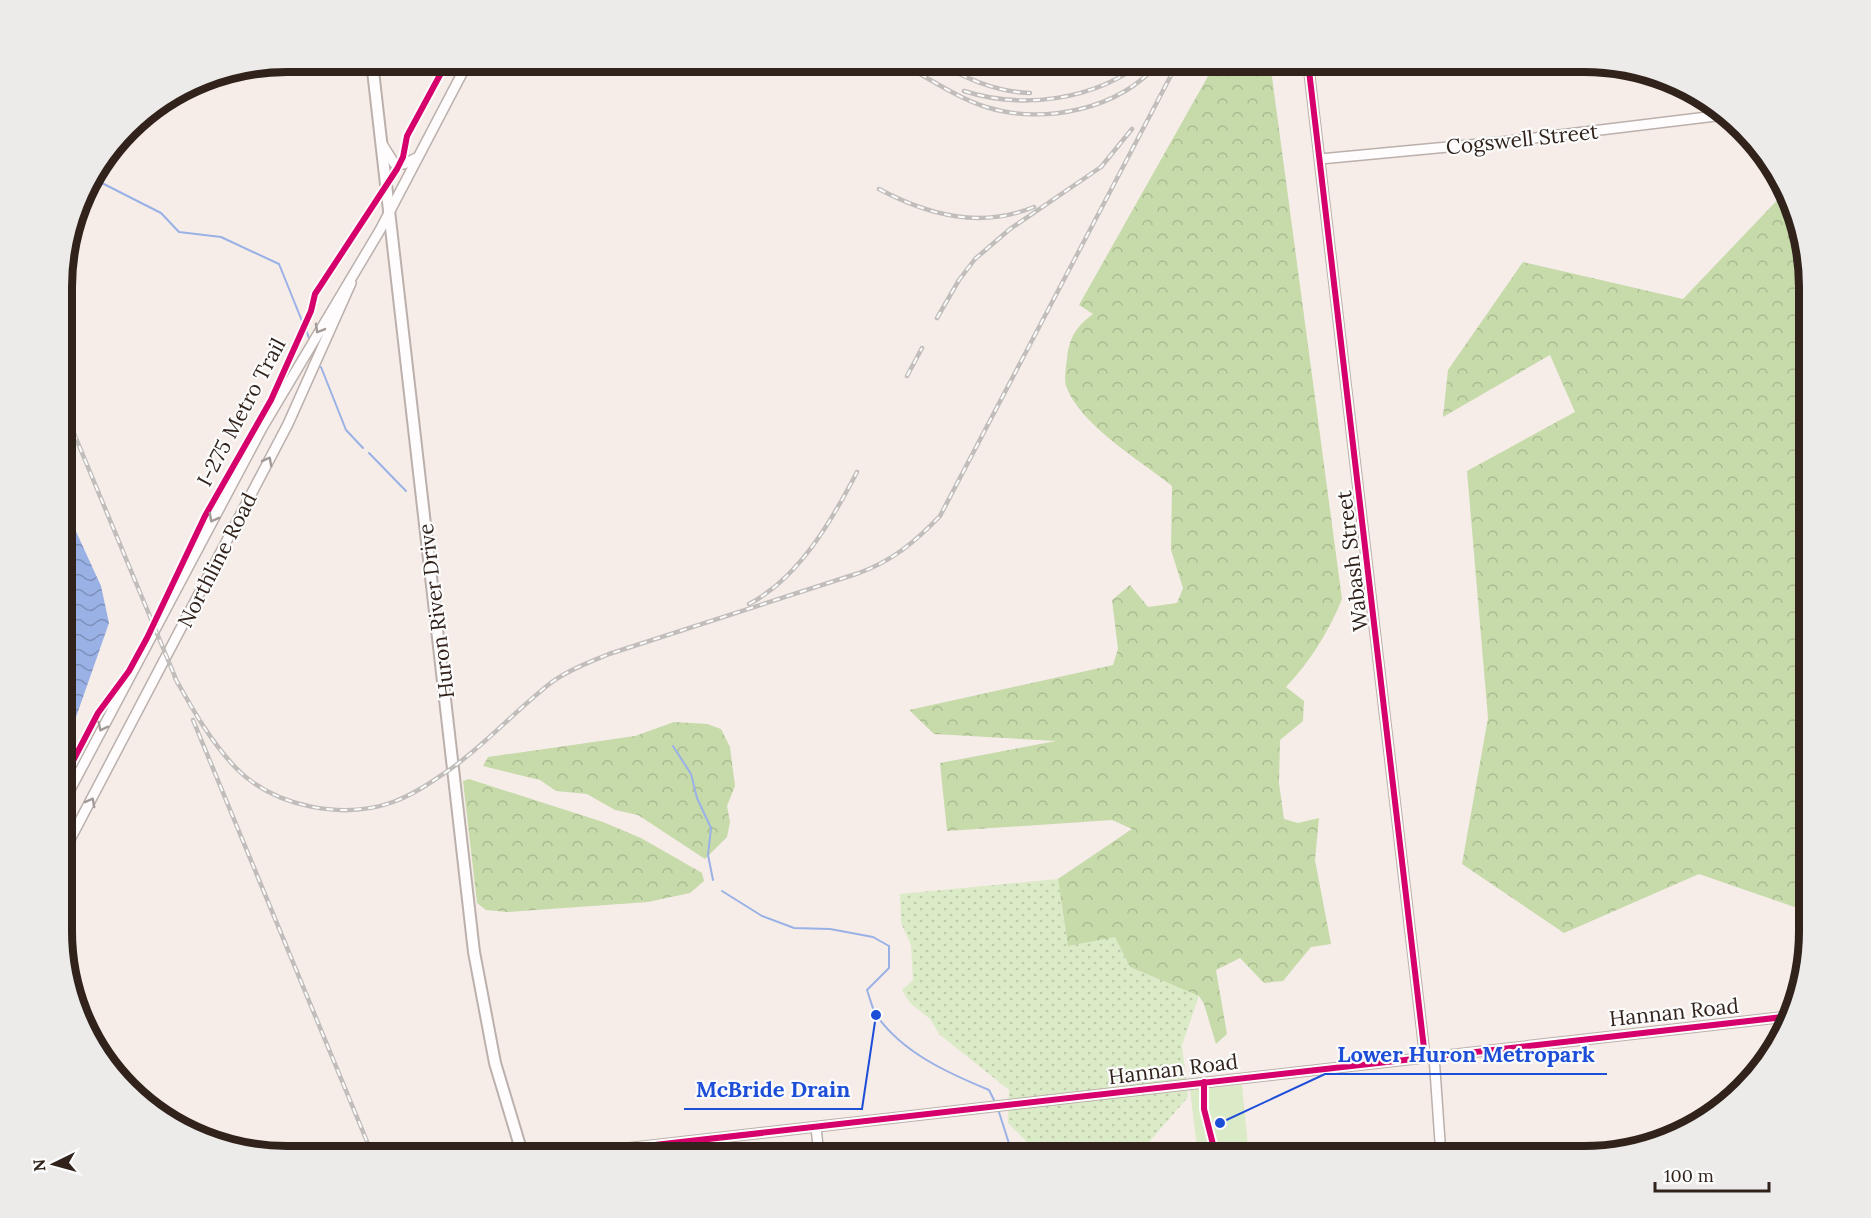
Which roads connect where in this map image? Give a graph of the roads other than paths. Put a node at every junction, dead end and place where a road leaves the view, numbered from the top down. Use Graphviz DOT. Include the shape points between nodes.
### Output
graph roads {
  1 [pos="373,72"];
  2 [pos="463,72"];
  3 [pos="1309,72"];
  4 [pos="1715,116"];
  5 [pos="382,143"];
  6 [pos="418,157"];
  7 [pos="1320,159"];
  8 [pos="390,211"];
  9 [pos="360,261"];
  10 [pos="72,786"];
  11 [pos="72,836"];
  12 [pos="1781,1017"];
  13 [pos="1430,1056"];
  14 [pos="816,1127"];
  15 [pos="520,1146"];
  16 [pos="647,1146"];
  17 [pos="818,1146"];
  18 [pos="1440,1146"];
  1 -- 5 [label="main road, Huron River Drive"];
  2 -- 6 [label="street, Northline Road"];
  3 -- 7 [label="street, Wabash Street"];
  4 -- 7 [label="street, Cogswell Street"];
  5 -- 6 [label="street" via="397,164 409,164"];
  5 -- 8 [label="main road, Huron River Drive"];
  6 -- 8 [label="street, Northline Road"];
  7 -- 13 [label="street, Wabash Street"];
  8 -- 9 [label="street, Northline Road"];
  8 -- 15 [label="main road, Huron River Drive" via="474,952 495,1063"];
  9 -- 10 [label="street, Northline Road, one-way" via="256,438"];
  11 -- 9 [label="street, Northline Road, one-way" via="288,424"];
  12 -- 13 [label="street, Hannan Road"];
  13 -- 14 [label="street, Hannan Road"];
  13 -- 18 [label="street, Wabash Street"];
  14 -- 16 [label="street, Hannan Road"];
  14 -- 17 [label="street"];
}
